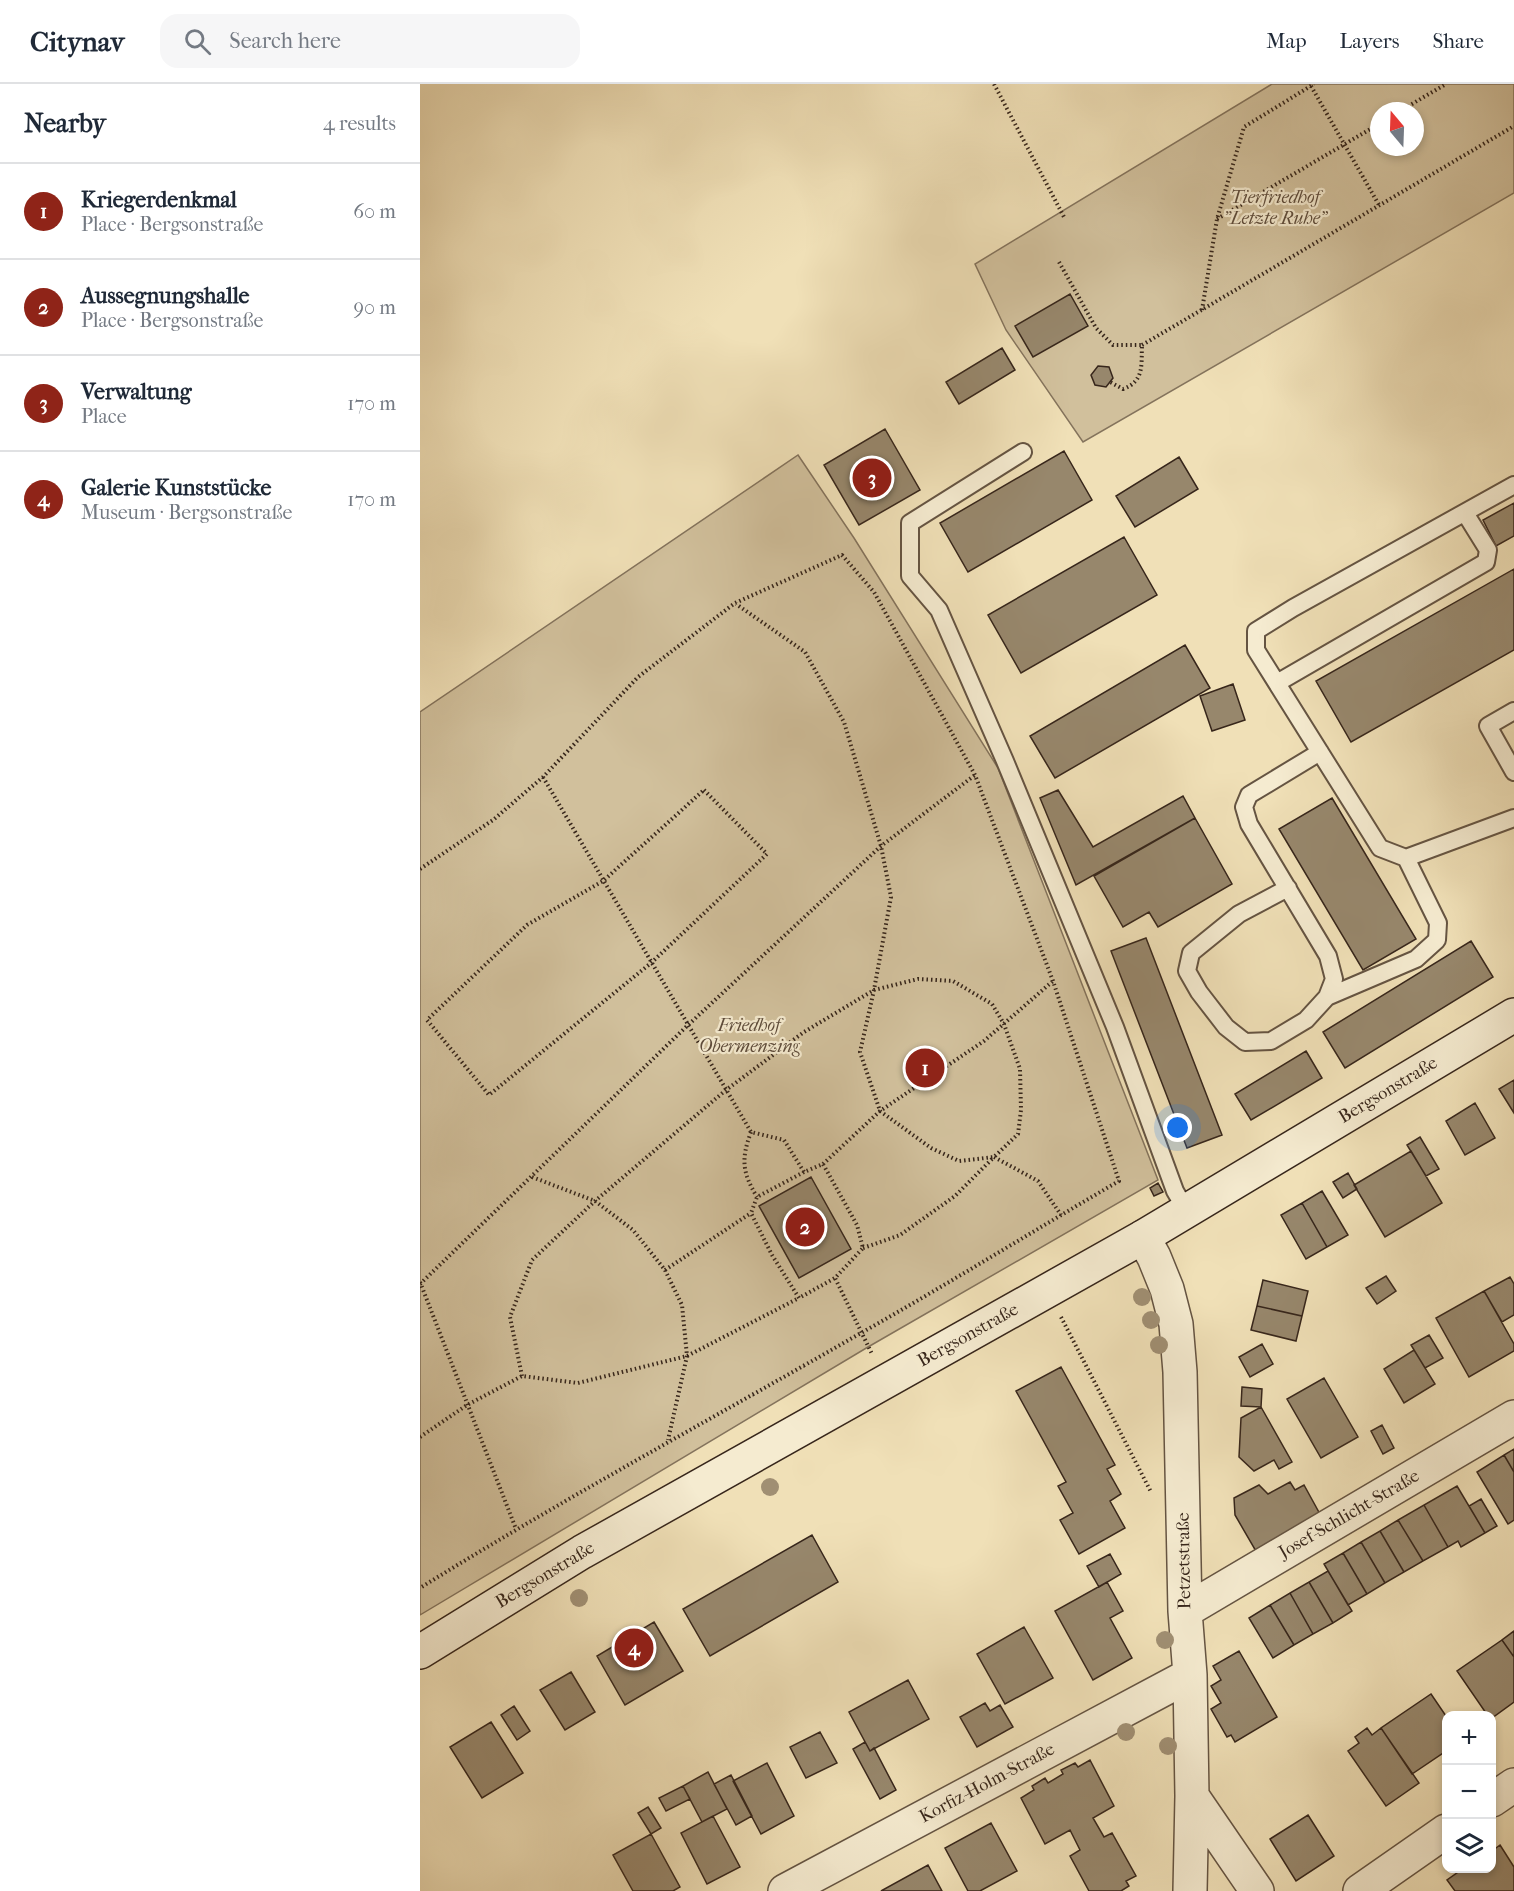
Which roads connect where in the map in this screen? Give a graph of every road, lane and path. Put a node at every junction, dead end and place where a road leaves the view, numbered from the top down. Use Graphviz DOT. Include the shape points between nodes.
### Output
graph roads {
  1 [pos="994,84"];
  2 [pos="1446,84"];
  3 [pos="1313,85"];
  4 [pos="1415,102"];
  5 [pos="1514,126"];
  6 [pos="1370,128"];
  7 [pos="1344,144"];
  8 [pos="1379,206"];
  9 [pos="1064,217"];
  10 [pos="1217,219"];
  11 [pos="1059,262"];
  12 [pos="1202,310"];
  13 [pos="1143,345"];
  14 [pos="1110,382"];
  15 [pos="1023,452"];
  16 [pos="1514,485"];
  17 [pos="1464,513"];
  18 [pos="735,603"];
  19 [pos="1277,683"];
  20 [pos="1514,711"];
  21 [pos="1320,752"];
  22 [pos="1514,772"];
  23 [pos="975,775"];
  24 [pos="543,777"];
  25 [pos="1514,818"];
  26 [pos="881,846"];
  27 [pos="1406,858"];
  28 [pos="420,869"];
  29 [pos="603,881"];
  30 [pos="1288,888"];
  31 [pos="651,963"];
  32 [pos="1053,981"];
  33 [pos="874,990"];
  34 [pos="1327,997"];
  35 [pos="1514,1015"];
  36 [pos="1004,1024"];
  37 [pos="687,1026"];
  38 [pos="726,1090"];
  39 [pos="880,1110"];
  40 [pos="751,1132"];
  41 [pos="994,1157"];
  42 [pos="823,1164"];
  43 [pos="804,1172"];
  44 [pos="531,1177"];
  45 [pos="757,1197"];
  46 [pos="595,1201"];
  47 [pos="1186,1210"];
  48 [pos="751,1213"];
  49 [pos="1061,1215"];
  50 [pos="1143,1237"];
  51 [pos="863,1248"];
  52 [pos="665,1270"];
  53 [pos="836,1278"];
  54 [pos="420,1283"];
  55 [pos="800,1298"];
  56 [pos="1058,1311"];
  57 [pos="862,1333"];
  58 [pos="687,1356"];
  59 [pos="876,1362"];
  60 [pos="522,1376"];
  61 [pos="467,1405"];
  62 [pos="1514,1417"];
  63 [pos="420,1437"];
  64 [pos="667,1441"];
  65 [pos="1152,1493"];
  66 [pos="516,1529"];
  67 [pos="420,1588"];
  68 [pos="1185,1611"];
  69 [pos="420,1652"];
  70 [pos="1190,1675"];
  71 [pos="1514,1785"];
  72 [pos="1192,1796"];
  73 [pos="1496,1797"];
  74 [pos="1442,1834"];
  75 [pos="785,1891"];
  76 [pos="1190,1891"];
  77 [pos="1257,1891"];
  78 [pos="1360,1891"];
  1 -- 9 [label="path"];
  2 -- 4 [label="path"];
  3 -- 7 [label="path"];
  3 -- 10 [label="path" via="1244,127"];
  5 -- 8 [label="path"];
  6 -- 7 [label="path"];
  7 -- 8 [label="path"];
  7 -- 10 [label="path"];
  8 -- 12 [label="path"];
  10 -- 12 [label="path"];
  11 -- 13 [label="path" via="1096,328 1113,345"];
  12 -- 13 [label="path"];
  13 -- 14 [label="path" via="1141,372 1133,386 1123,389"];
  15 -- 47 [label="lane" via="910,523 910,576 939,610 1000,750 1115,1027 1175,1191"];
  16 -- 17 [label="lane"];
  17 -- 19 [label="lane" via="1256,631 1256,650"];
  17 -- 19 [label="lane" via="1488,550 1486,562"];
  18 -- 23 [label="path" via="842,555 874,592"];
  18 -- 24 [label="path" via="638,677"];
  18 -- 26 [label="path" via="805,652 844,722"];
  19 -- 21 [label="lane"];
  20 -- 22 [label="lane" via="1488,726"];
  21 -- 27 [label="lane" via="1380,848"];
  21 -- 30 [label="lane" via="1249,795 1244,807 1249,824"];
  23 -- 26 [label="path"];
  23 -- 32 [label="path"];
  24 -- 28 [label="path" via="493,820"];
  24 -- 29 [label="path"];
  25 -- 27 [label="lane"];
  26 -- 33 [label="path" via="891,897"];
  26 -- 37 [label="path"];
  27 -- 34 [label="lane" via="1438,923 1437,940 1416,959"];
  29 -- 31 [label="path"];
  29 -- 31 [label="path" via="704,790 767,854"];
  29 -- 31 [label="path" via="528,925 427,1020 489,1095"];
  30 -- 34 [label="lane" via="1328,956 1334,979"];
  30 -- 34 [label="lane" via="1239,915 1191,953 1187,971 1226,1028 1245,1042 1271,1041 1306,1020"];
  31 -- 37 [label="path"];
  32 -- 36 [label="path"];
  32 -- 49 [label="path" via="1119,1181"];
  33 -- 36 [label="path" via="918,979 953,981 992,1004"];
  33 -- 38 [label="path" via="804,1032"];
  33 -- 39 [label="path" via="860,1052"];
  35 -- 47 [label="street, Bergsonstraße"];
  36 -- 39 [label="path"];
  36 -- 41 [label="path" via="1020,1069 1021,1110 1018,1134"];
  37 -- 38 [label="path"];
  37 -- 44 [label="path"];
  38 -- 40 [label="path"];
  38 -- 46 [label="path"];
  39 -- 41 [label="path" via="931,1148 959,1161"];
  39 -- 42 [label="path"];
  40 -- 43 [label="path" via="784,1140"];
  40 -- 45 [label="path" via="744,1166"];
  41 -- 49 [label="path" via="1038,1181"];
  41 -- 51 [label="path" via="955,1196 900,1235"];
  42 -- 43 [label="path"];
  42 -- 51 [label="path" via="857,1225"];
  43 -- 45 [label="path"];
  44 -- 46 [label="path"];
  44 -- 54 [label="path"];
  45 -- 48 [label="path"];
  46 -- 52 [label="path" via="633,1230"];
  46 -- 60 [label="path" via="532,1260 510,1317"];
  47 -- 50 [label="street, Bergsonstraße"];
  48 -- 52 [label="path"];
  48 -- 55 [label="path"];
  49 -- 57 [label="path"];
  50 -- 68 [label="street, Petzetstraße" via="1167,1289 1176,1324"];
  50 -- 69 [label="street, Bergsonstraße" via="582,1552"];
  51 -- 53 [label="path"];
  52 -- 58 [label="path" via="682,1305"];
  53 -- 55 [label="path"];
  53 -- 57 [label="path"];
  54 -- 61 [label="path"];
  55 -- 58 [label="path"];
  56 -- 65 [label="path"];
  57 -- 59 [label="path"];
  57 -- 64 [label="path"];
  58 -- 60 [label="path" via="578,1383"];
  58 -- 64 [label="path"];
  60 -- 61 [label="path"];
  61 -- 63 [label="path"];
  61 -- 66 [label="path"];
  62 -- 68 [label="street, Josef-Schlicht-Straße"];
  64 -- 66 [label="path"];
  66 -- 67 [label="path"];
  68 -- 70 [label="street, Petzetstraße"];
  70 -- 72 [label="street, Petzetstraße"];
  70 -- 75 [label="street, Korfiz-Holm-Straße"];
  71 -- 73 [label="street"];
  72 -- 76 [label="street, Petzetstraße"];
  72 -- 77 [label="street"];
  74 -- 78 [label="street"];
}
